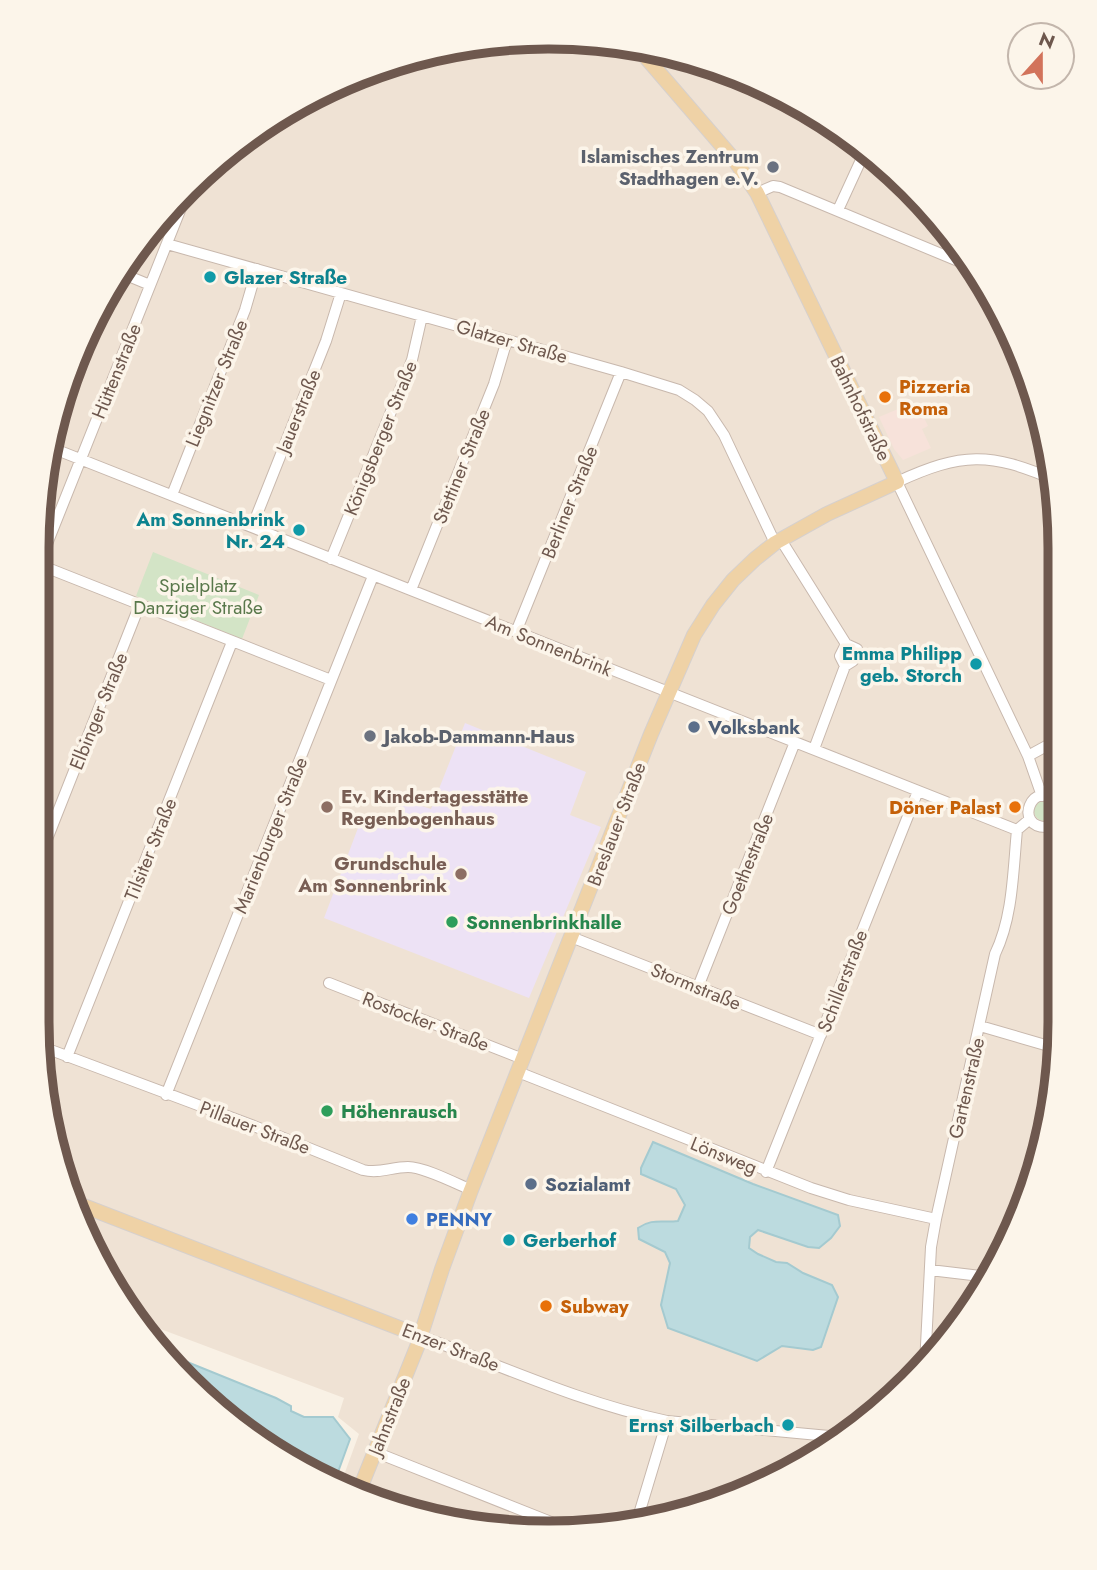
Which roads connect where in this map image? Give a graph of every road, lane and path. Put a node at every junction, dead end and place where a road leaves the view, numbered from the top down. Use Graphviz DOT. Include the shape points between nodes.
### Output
graph roads {
  1 [pos="648,59"];
  2 [pos="861,159"];
  3 [pos="757,193"];
  4 [pos="838,210"];
  5 [pos="180,212"];
  6 [pos="167,244"];
  7 [pos="956,260"];
  8 [pos="257,269"];
  9 [pos="130,277"];
  10 [pos="150,285"];
  11 [pos="341,293"];
  12 [pos="422,316"];
  13 [pos="507,340"];
  14 [pos="621,372"];
  15 [pos="59,451"];
  16 [pos="81,460"];
  17 [pos="1043,475"];
  18 [pos="897,482"];
  19 [pos="172,495"];
  20 [pos="252,527"];
  21 [pos="49,538"];
  22 [pos="778,541"];
  23 [pos="331,559"];
  24 [pos="49,569"];
  25 [pos="373,576"];
  26 [pos="411,590"];
  27 [pos="140,604"];
  28 [pos="516,632"];
  29 [pos="232,642"];
  30 [pos="331,680"];
  31 [pos="668,692"];
  32 [pos="796,742"];
  33 [pos="1048,745"];
  34 [pos="814,750"];
  35 [pos="1028,756"];
  36 [pos="918,791"];
  37 [pos="1042,796"];
  38 [pos="1048,797"];
  39 [pos="1030,819"];
  40 [pos="1048,827"];
  41 [pos="1017,830"];
  42 [pos="49,834"];
  43 [pos="571,937"];
  44 [pos="329,983"];
  45 [pos="698,986"];
  46 [pos="980,1026"];
  47 [pos="821,1035"];
  48 [pos="1047,1046"];
  49 [pos="50,1050"];
  50 [pos="67,1057"];
  51 [pos="521,1066"];
  52 [pos="166,1095"];
  53 [pos="766,1172"];
  54 [pos="471,1190"];
  55 [pos="85,1206"];
  56 [pos="936,1219"];
  57 [pos="930,1270"];
  58 [pos="978,1276"];
  59 [pos="420,1336"];
  60 [pos="926,1349"];
  61 [pos="667,1421"];
  62 [pos="828,1436"];
  63 [pos="375,1452"];
  64 [pos="362,1485"];
  65 [pos="640,1512"];
  66 [pos="548,1521"];
  1 -- 3 [label="main road, Bahnhofstraße"];
  2 -- 4 [label="street"];
  3 -- 4 [label="street" via="780,187"];
  3 -- 18 [label="main road, Bahnhofstraße"];
  4 -- 7 [label="street"];
  5 -- 6 [label="street, Hüttenstraße"];
  6 -- 8 [label="street, Glatzer Straße"];
  6 -- 10 [label="street, Hüttenstraße"];
  8 -- 11 [label="street, Glatzer Straße"];
  8 -- 19 [label="street, Liegnitzer Straße"];
  9 -- 10 [label="street"];
  10 -- 16 [label="street, Hüttenstraße"];
  11 -- 12 [label="street, Glatzer Straße"];
  11 -- 20 [label="street, Jauerstraße"];
  12 -- 13 [label="street, Glatzer Straße"];
  12 -- 23 [label="street, Königsberger Straße" via="412,360"];
  13 -- 14 [label="street, Glatzer Straße"];
  13 -- 26 [label="street, Stettiner Straße" via="494,384"];
  14 -- 22 [label="street, Glatzer Straße" via="679,390 708,411"];
  14 -- 28 [label="street, Berliner Straße"];
  15 -- 16 [label="street, Am Sonnenbrink"];
  16 -- 19 [label="street, Am Sonnenbrink"];
  16 -- 21 [label="street, Hüttenstraße"];
  17 -- 18 [label="street" via="1011,463 971,459 934,466"];
  18 -- 22 [label="main road, Breslauer Straße"];
  18 -- 35 [label="street, Bahnhofstraße"];
  19 -- 20 [label="street, Am Sonnenbrink"];
  20 -- 23 [label="street, Am Sonnenbrink"];
  22 -- 31 [label="main road, Breslauer Straße" via="733,580 713,605"];
  22 -- 34 [label="street, Glatzer Straße" via="846,644 840,656 845,666"];
  23 -- 25 [label="street, Am Sonnenbrink"];
  24 -- 27 [label="street"];
  25 -- 26 [label="street, Am Sonnenbrink"];
  25 -- 30 [label="street, Marienburger Straße"];
  26 -- 28 [label="street, Am Sonnenbrink"];
  27 -- 29 [label="street"];
  27 -- 42 [label="street, Elbinger Straße"];
  28 -- 31 [label="street, Am Sonnenbrink"];
  29 -- 30 [label="street"];
  29 -- 50 [label="street, Tilsiter Straße"];
  30 -- 52 [label="street, Marienburger Straße"];
  31 -- 32 [label="street, Am Sonnenbrink"];
  31 -- 43 [label="main road, Breslauer Straße"];
  32 -- 34 [label="street, Am Sonnenbrink"];
  32 -- 45 [label="street, Goethestraße"];
  33 -- 35 [label="street"];
  34 -- 36 [label="street, Am Sonnenbrink"];
  35 -- 37 [label="street, Bahnhofstraße"];
  36 -- 41 [label="street, Am Sonnenbrink"];
  36 -- 47 [label="street, Schillerstraße"];
  37 -- 38 [label="street"];
  37 -- 39 [label="street" via="1030,804"];
  39 -- 40 [label="street" via="1038,827"];
  39 -- 41 [label="street"];
  41 -- 46 [label="street, Gartenstraße" via="1008,908"];
  43 -- 45 [label="street, Stormstraße"];
  43 -- 51 [label="main road, Breslauer Straße"];
  44 -- 51 [label="street, Rostocker Straße"];
  45 -- 47 [label="street, Stormstraße"];
  46 -- 48 [label="street"];
  46 -- 56 [label="street, Gartenstraße"];
  47 -- 53 [label="street, Schillerstraße"];
  49 -- 50 [label="street, Pillauer Straße"];
  50 -- 52 [label="street, Pillauer Straße"];
  51 -- 53 [label="street, Lönsweg"];
  51 -- 54 [label="main road, Breslauer Straße"];
  52 -- 54 [label="street, Pillauer Straße" via="363,1170 420,1169"];
  53 -- 56 [label="street, Lönsweg" via="849,1200"];
  54 -- 59 [label="main road, Breslauer Straße"];
  55 -- 59 [label="main road, Enzer Straße"];
  56 -- 57 [label="street, Gartenstraße"];
  57 -- 58 [label="street"];
  57 -- 60 [label="street, Gartenstraße"];
  59 -- 61 [label="street, Enzer Straße" via="612,1408"];
  59 -- 63 [label="main road, Jahnstraße"];
  61 -- 62 [label="street, Enzer Straße"];
  61 -- 65 [label="street"];
  63 -- 64 [label="main road, Jahnstraße"];
  63 -- 66 [label="street"];
}
